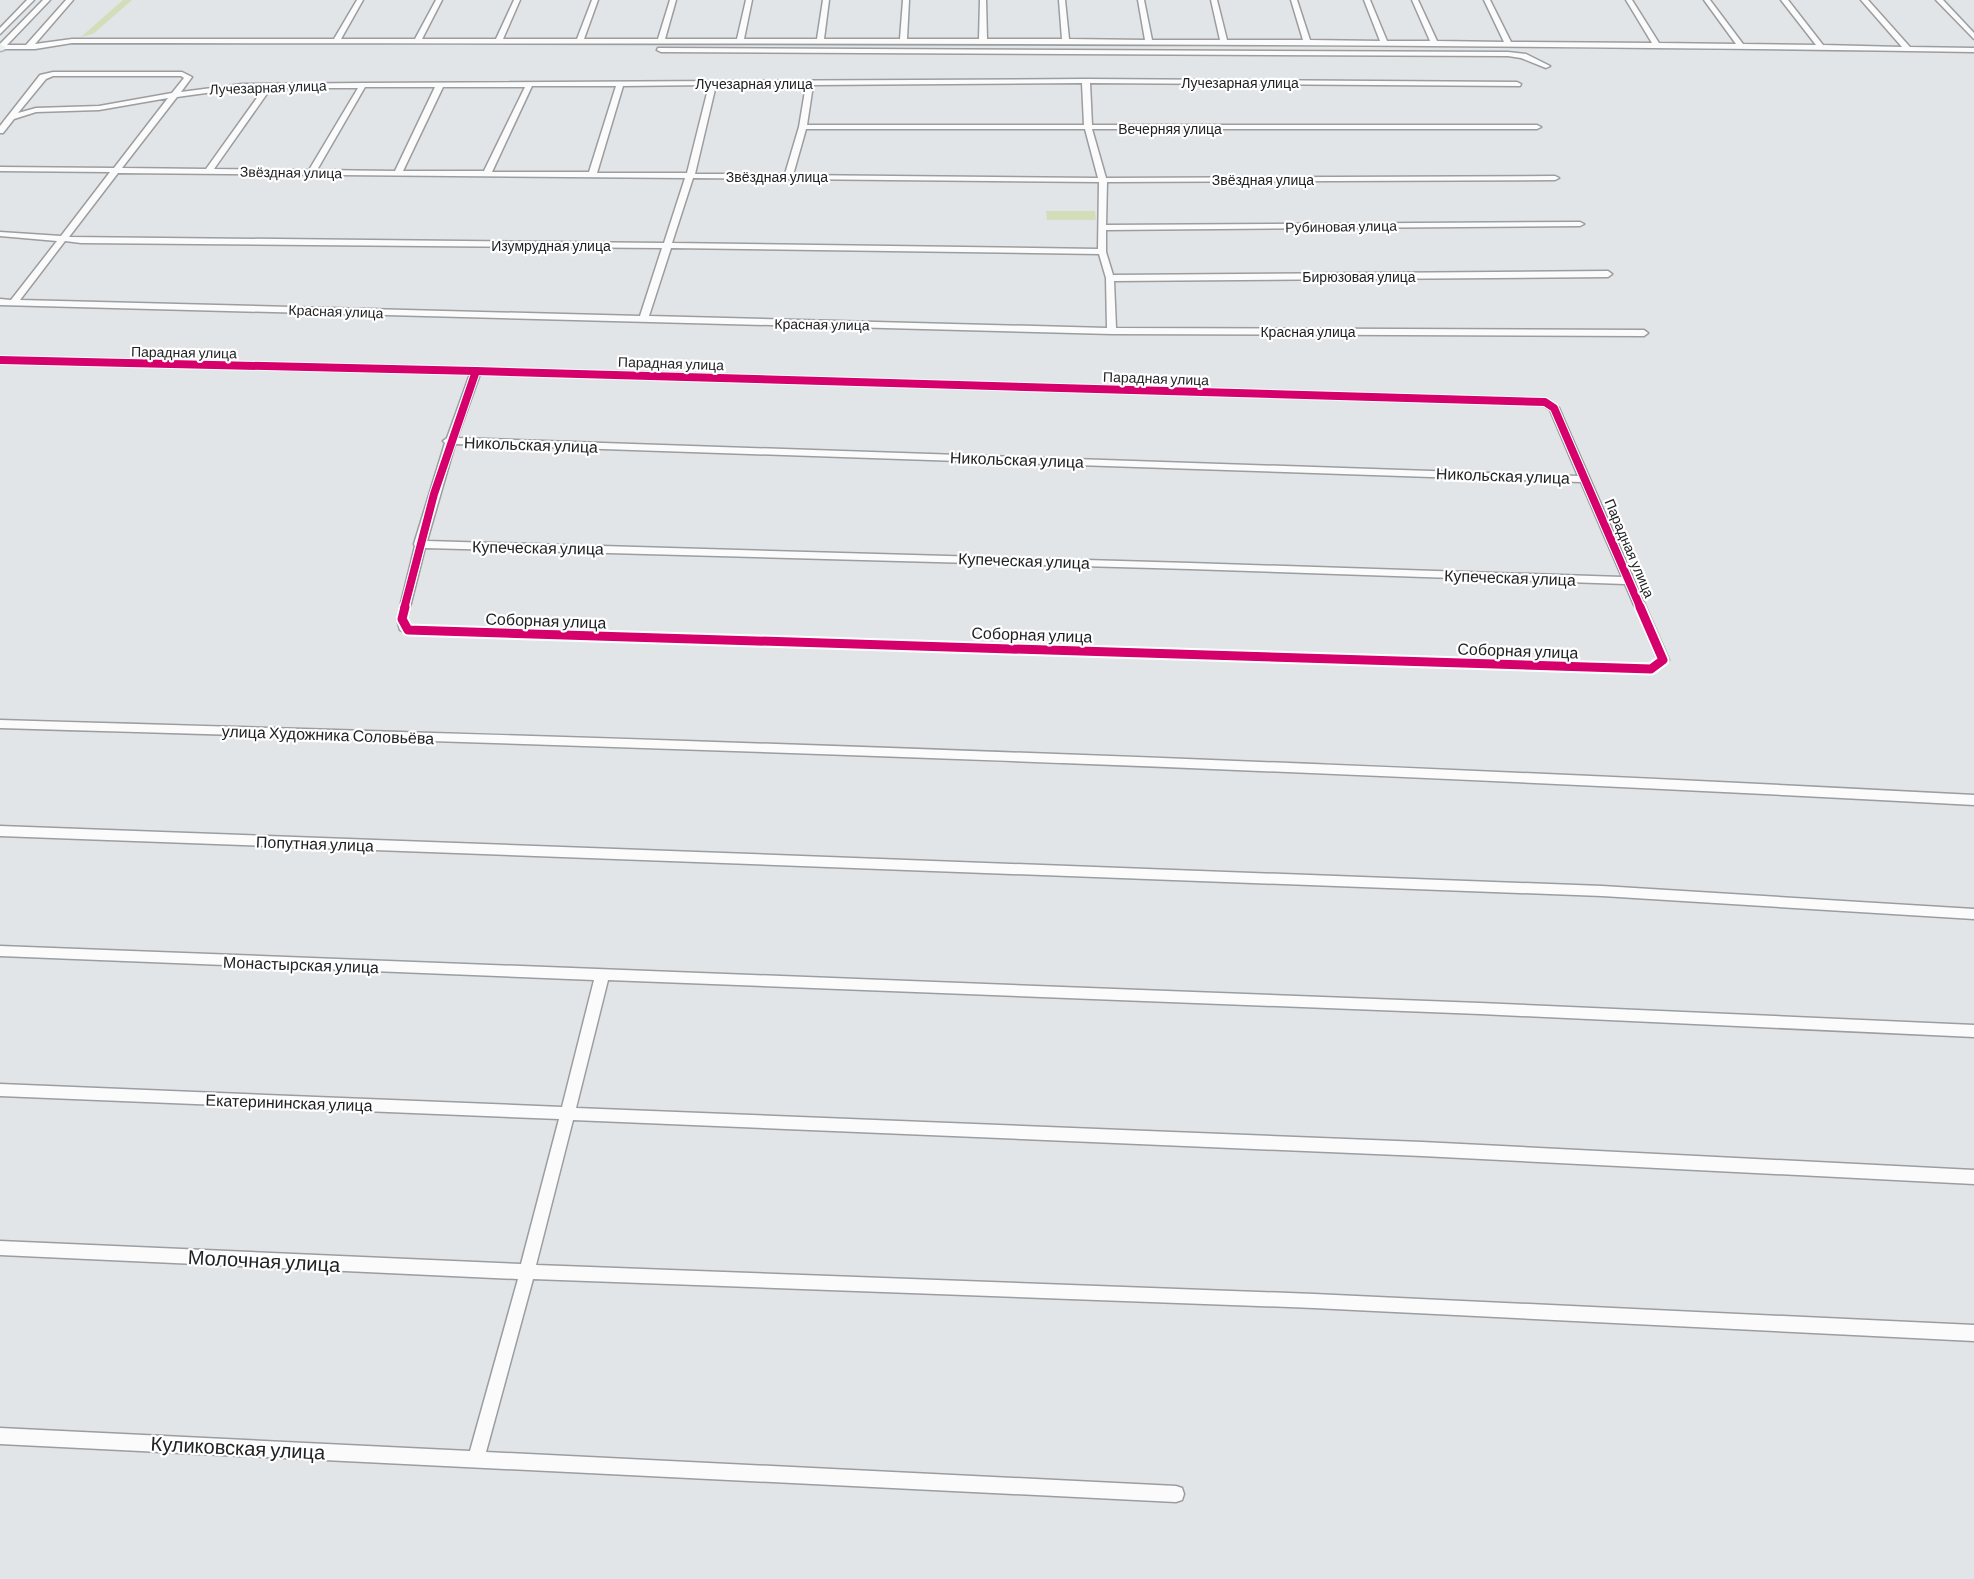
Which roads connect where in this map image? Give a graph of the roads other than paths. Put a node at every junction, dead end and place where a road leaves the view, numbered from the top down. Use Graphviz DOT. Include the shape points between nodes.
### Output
graph roads {
  1 [pos="31,0"];
  2 [pos="46,0"];
  3 [pos="70,0"];
  4 [pos="360,0"];
  5 [pos="439,0"];
  6 [pos="517,0"];
  7 [pos="595,0"];
  8 [pos="673,0"];
  9 [pos="749,0"];
  10 [pos="826,0"];
  11 [pos="906,0"];
  12 [pos="983,0"];
  13 [pos="1062,0"];
  14 [pos="1142,0"];
  15 [pos="1214,0"];
  16 [pos="1294,0"];
  17 [pos="1367,0"];
  18 [pos="1415,0"];
  19 [pos="1487,0"];
  20 [pos="1629,0"];
  21 [pos="1707,0"];
  22 [pos="1784,0"];
  23 [pos="1864,0"];
  24 [pos="1939,0"];
  25 [pos="11,21"];
  26 [pos="0,27"];
  27 [pos="0,32"];
  28 [pos="1974,37"];
  29 [pos="820,40"];
  30 [pos="336,41"];
  31 [pos="740,41"];
  32 [pos="903,41"];
  33 [pos="417,42"];
  34 [pos="498,42"];
  35 [pos="579,42"];
  36 [pos="661,42"];
  37 [pos="983,42"];
  38 [pos="1066,42"];
  39 [pos="1149,42"];
  40 [pos="1224,42"];
  41 [pos="1384,42"];
  42 [pos="1307,43"];
  43 [pos="1434,43"];
  44 [pos="1508,43"];
  45 [pos="1656,44"];
  46 [pos="1740,45"];
  47 [pos="28,46"];
  48 [pos="1821,46"];
  49 [pos="0,47"];
  50 [pos="1907,48"];
  51 [pos="1974,50"];
  52 [pos="1546,66"];
  53 [pos="1086,81"];
  54 [pos="713,83"];
  55 [pos="810,83"];
  56 [pos="530,84"];
  57 [pos="620,84"];
  58 [pos="1517,84"];
  59 [pos="363,85"];
  60 [pos="440,85"];
  61 [pos="269,86"];
  62 [pos="173,95"];
  63 [pos="11,117"];
  64 [pos="803,127"];
  65 [pos="1537,127"];
  66 [pos="1088,128"];
  67 [pos="0,131"];
  68 [pos="0,169"];
  69 [pos="116,170"];
  70 [pos="208,171"];
  71 [pos="312,171"];
  72 [pos="398,173"];
  73 [pos="487,174"];
  74 [pos="592,175"];
  75 [pos="690,176"];
  76 [pos="789,176"];
  77 [pos="1555,178"];
  78 [pos="1102,180"];
  79 [pos="1580,224"];
  80 [pos="1102,228"];
  81 [pos="0,234"];
  82 [pos="63,238"];
  83 [pos="668,245"];
  84 [pos="1102,252"];
  85 [pos="1608,274"];
  86 [pos="1110,278"];
  87 [pos="0,302"];
  88 [pos="13,303"];
  89 [pos="643,320"];
  90 [pos="1112,331"];
  91 [pos="1644,333"];
  92 [pos="0,360"];
  93 [pos="476,371"];
  94 [pos="448,441"];
  95 [pos="1586,478"];
  96 [pos="419,544"];
  97 [pos="1628,581"];
  98 [pos="1660,665"];
  99 [pos="0,724"];
  100 [pos="1974,800"];
  101 [pos="0,831"];
  102 [pos="1974,914"];
  103 [pos="0,951"];
  104 [pos="602,976"];
  105 [pos="1974,1031"];
  106 [pos="0,1090"];
  107 [pos="571,1114"];
  108 [pos="1974,1177"];
  109 [pos="0,1248"];
  110 [pos="527,1272"];
  111 [pos="1974,1334"];
  112 [pos="0,1436"];
  113 [pos="476,1458"];
  114 [pos="1176,1494"];
  1 -- 25 [label="street"];
  2 -- 49 [label="street"];
  3 -- 47 [label="street"];
  4 -- 30 [label="street"];
  5 -- 33 [label="street"];
  6 -- 34 [label="street"];
  7 -- 35 [label="street"];
  8 -- 36 [label="street"];
  9 -- 31 [label="street"];
  10 -- 29 [label="street"];
  11 -- 32 [label="street"];
  12 -- 37 [label="street"];
  13 -- 38 [label="street"];
  14 -- 39 [label="street"];
  15 -- 40 [label="street"];
  16 -- 42 [label="street"];
  17 -- 41 [label="street"];
  18 -- 43 [label="street"];
  19 -- 44 [label="street"];
  20 -- 45 [label="street"];
  21 -- 46 [label="street"];
  22 -- 48 [label="street"];
  23 -- 50 [label="street"];
  24 -- 28 [label="street"];
  25 -- 26 [label="street"];
  25 -- 27 [label="street"];
  29 -- 31 [label="street"];
  29 -- 32 [label="street"];
  30 -- 33 [label="street"];
  30 -- 47 [label="street" via="72,41"];
  31 -- 36 [label="street"];
  32 -- 37 [label="street"];
  33 -- 34 [label="street"];
  34 -- 35 [label="street"];
  35 -- 36 [label="street"];
  37 -- 38 [label="street"];
  38 -- 39 [label="street"];
  39 -- 40 [label="street"];
  40 -- 42 [label="street"];
  41 -- 42 [label="street"];
  41 -- 43 [label="street"];
  43 -- 44 [label="street"];
  44 -- 45 [label="street"];
  45 -- 46 [label="street"];
  46 -- 48 [label="street"];
  47 -- 49 [label="street"];
  47 -- 52 [label="street" via="1508,54"];
  48 -- 50 [label="street"];
  50 -- 51 [label="street"];
  53 -- 55 [label="street, Лучезарная улица"];
  53 -- 58 [label="street, Лучезарная улица"];
  53 -- 66 [label="street"];
  54 -- 55 [label="street, Лучезарная улица"];
  54 -- 57 [label="street, Лучезарная улица"];
  54 -- 75 [label="street"];
  55 -- 64 [label="street"];
  56 -- 57 [label="street, Лучезарная улица"];
  56 -- 60 [label="street, Лучезарная улица"];
  56 -- 73 [label="street"];
  57 -- 74 [label="street"];
  59 -- 60 [label="street, Лучезарная улица"];
  59 -- 61 [label="street, Лучезарная улица"];
  59 -- 71 [label="street"];
  60 -- 72 [label="street"];
  61 -- 62 [label="street, Лучезарная улица" via="225,87"];
  61 -- 70 [label="street"];
  62 -- 63 [label="street, Лучезарная улица" via="99,108 45,109"];
  62 -- 63 [label="street" via="187,76 53,74 41,80"];
  62 -- 69 [label="street"];
  63 -- 67 [label="street"];
  64 -- 66 [label="street, Вечерняя улица"];
  64 -- 76 [label="street"];
  65 -- 66 [label="street, Вечерняя улица"];
  66 -- 78 [label="street"];
  68 -- 69 [label="street, Звёздная улица"];
  69 -- 70 [label="street, Звёздная улица"];
  69 -- 82 [label="street"];
  70 -- 71 [label="street, Звёздная улица"];
  71 -- 72 [label="street, Звёздная улица"];
  72 -- 73 [label="street, Звёздная улица"];
  73 -- 74 [label="street, Звёздная улица"];
  74 -- 75 [label="street, Звёздная улица"];
  75 -- 76 [label="street, Звёздная улица"];
  75 -- 83 [label="street"];
  76 -- 78 [label="street, Звёздная улица"];
  77 -- 78 [label="street, Звёздная улица"];
  78 -- 80 [label="street"];
  79 -- 80 [label="street, Рубиновая улица"];
  80 -- 84 [label="street"];
  81 -- 82 [label="street, Изумрудная улица"];
  82 -- 83 [label="street, Изумрудная улица"];
  82 -- 88 [label="street"];
  83 -- 84 [label="street, Изумрудная улица"];
  83 -- 89 [label="street"];
  84 -- 86 [label="street"];
  85 -- 86 [label="street, Бирюзовая улица"];
  86 -- 90 [label="street"];
  87 -- 88 [label="street, Красная улица"];
  88 -- 89 [label="street, Красная улица"];
  89 -- 90 [label="street, Красная улица"];
  90 -- 91 [label="street, Красная улица"];
  92 -- 93 [label="street, Парадная улица"];
  93 -- 94 [label="street"];
  93 -- 95 [label="street, Парадная улица" via="1540,402 1554,408"];
  94 -- 95 [label="street, Никольская улица"];
  94 -- 96 [label="street"];
  95 -- 97 [label="street, Парадная улица"];
  96 -- 97 [label="street, Купеческая улица"];
  96 -- 98 [label="street, Соборная улица" via="402,619 404,627 415,631 1639,669"];
  97 -- 98 [label="street, Парадная улица" via="1662,655"];
  99 -- 100 [label="street, улица Художника Соловьёва" via="656,743 1676,783"];
  101 -- 102 [label="street, Попутная улица" via="1602,891"];
  103 -- 104 [label="street, Монастырская улица"];
  104 -- 105 [label="street, Монастырская улица" via="1527,1008"];
  104 -- 107 [label="street"];
  106 -- 107 [label="street, Екатерининская улица"];
  107 -- 108 [label="street, Екатерининская улица" via="1422,1149"];
  107 -- 110 [label="street"];
  109 -- 110 [label="street, Молочная улица"];
  110 -- 111 [label="street, Молочная улица" via="1314,1301"];
  110 -- 113 [label="street"];
  112 -- 113 [label="street, Куликовская улица"];
  113 -- 114 [label="street, Куликовская улица"];
}
